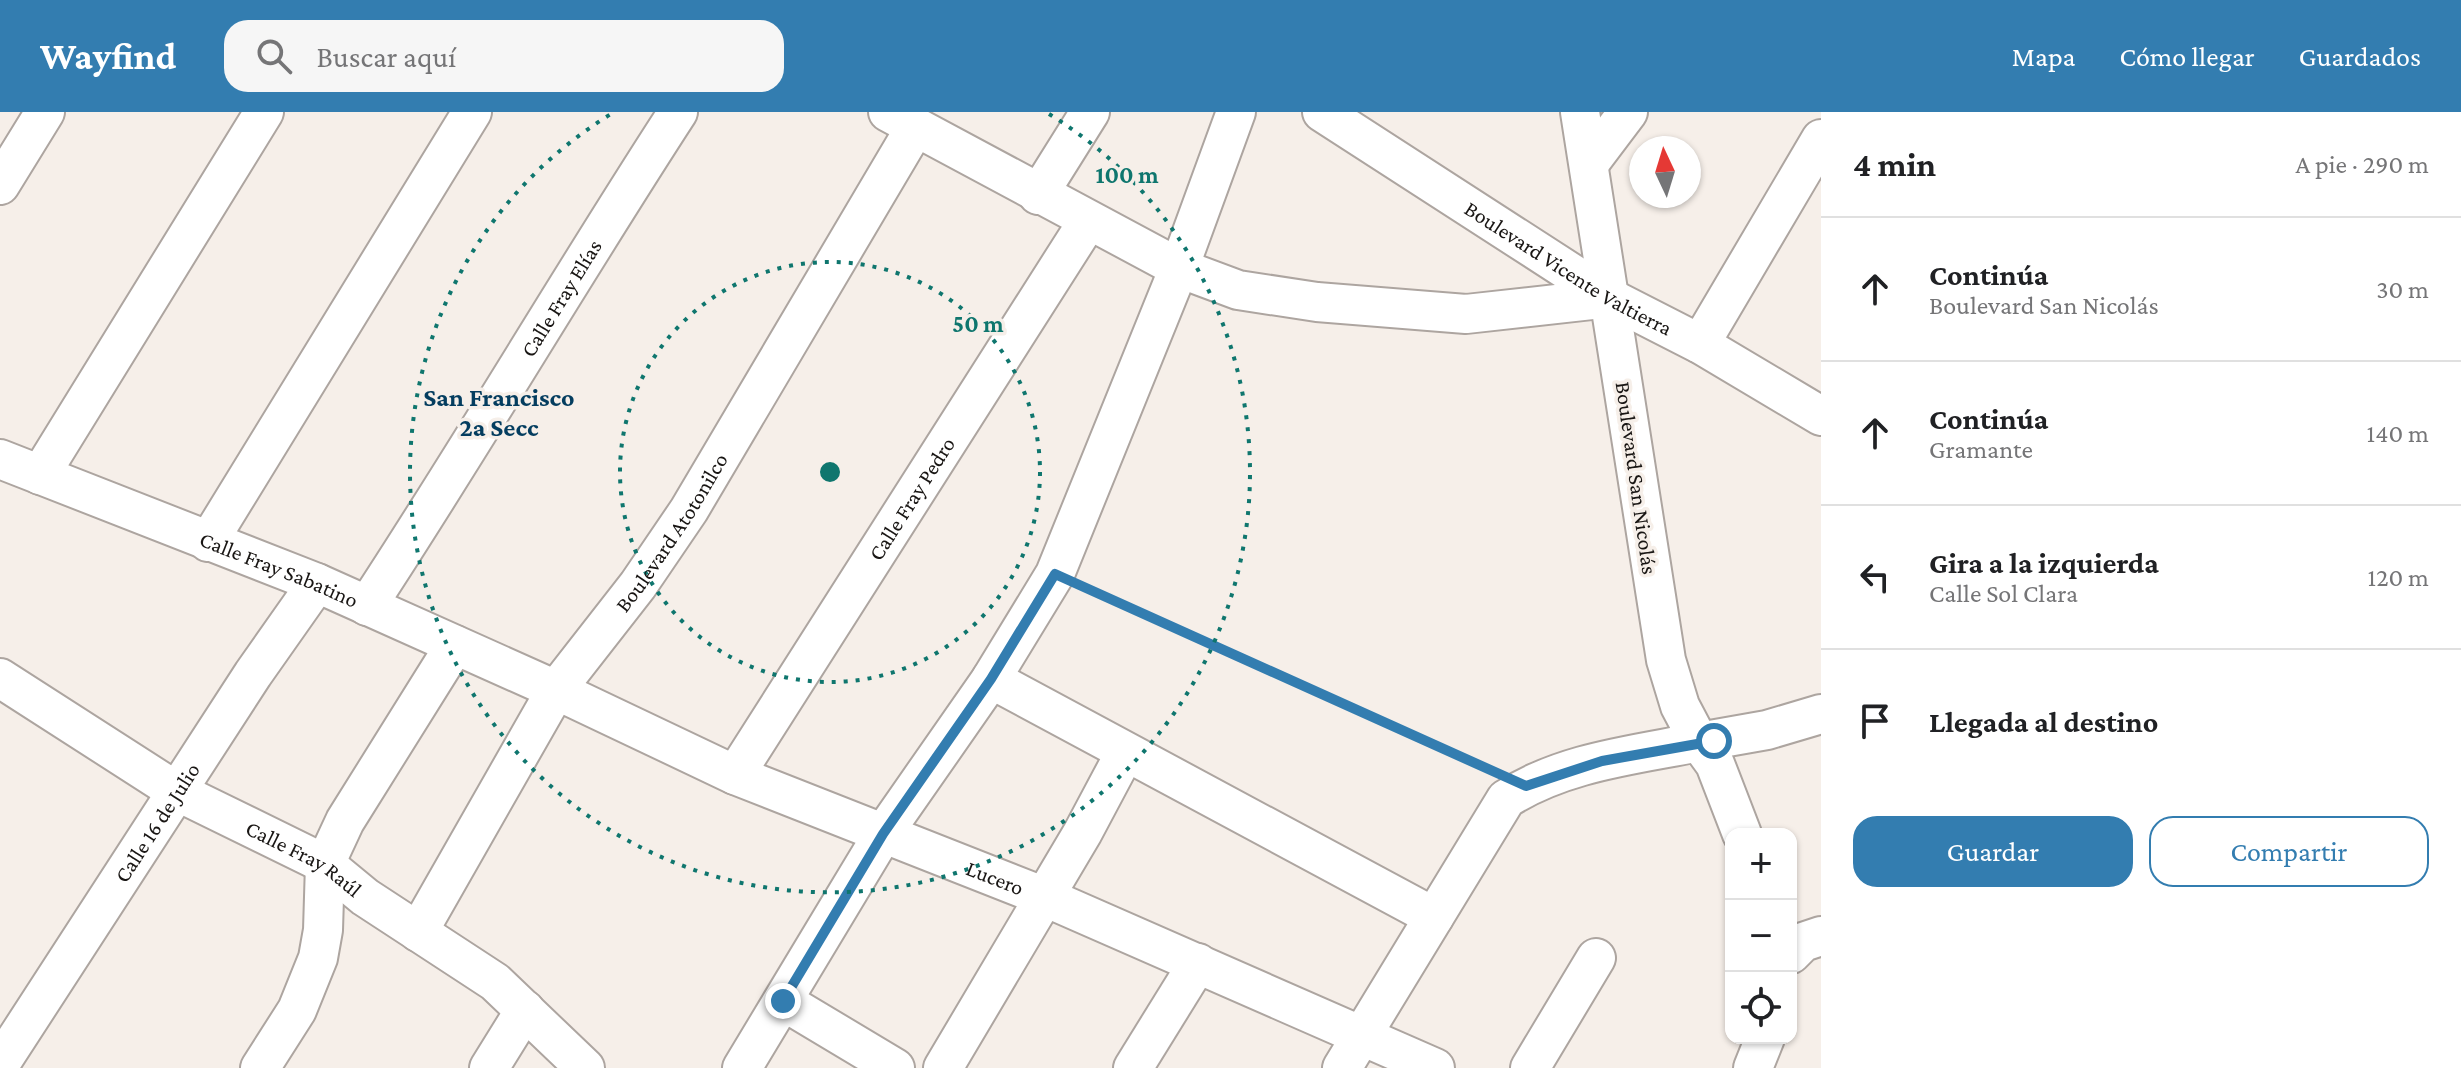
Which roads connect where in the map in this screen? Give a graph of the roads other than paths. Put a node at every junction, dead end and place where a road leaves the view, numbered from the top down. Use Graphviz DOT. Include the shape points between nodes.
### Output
graph roads {
  1 [pos="45,112"];
  2 [pos="264,112"];
  3 [pos="472,112"];
  4 [pos="678,112"];
  5 [pos="1090,112"];
  6 [pos="1236,112"];
  7 [pos="1322,112"];
  8 [pos="1580,112"];
  9 [pos="1628,112"];
  10 [pos="902,120"];
  11 [pos="1821,139"];
  12 [pos="1591,161"];
  13 [pos="0,185"];
  14 [pos="1038,195"];
  15 [pos="1088,221"];
  16 [pos="1179,268"];
  17 [pos="1610,298"];
  18 [pos="1700,344"];
  19 [pos="1821,416"];
  20 [pos="0,459"];
  21 [pos="40,475"];
  22 [pos="208,542"];
  23 [pos="317,583"];
  24 [pos="367,606"];
  25 [pos="455,645"];
  26 [pos="0,678"];
  27 [pos="991,679"];
  28 [pos="556,690"];
  29 [pos="1821,714"];
  30 [pos="1699,742"];
  31 [pos="1125,753"];
  32 [pos="735,775"];
  33 [pos="176,791"];
  34 [pos="1740,828"];
  35 [pos="883,834"];
  36 [pos="325,864"];
  37 [pos="1045,897"];
  38 [pos="1434,917"];
  39 [pos="418,932"];
  40 [pos="1821,936"];
  41 [pos="1797,948"];
  42 [pos="1596,958"];
  43 [pos="1198,963"];
  44 [pos="783,1001"];
  45 [pos="525,1010"];
  46 [pos="1763,1044"];
  47 [pos="1352,1053"];
  48 [pos="0,1064"];
  49 [pos="260,1068"];
  50 [pos="489,1068"];
  51 [pos="585,1068"];
  52 [pos="742,1068"];
  53 [pos="895,1068"];
  54 [pos="943,1068"];
  55 [pos="1133,1068"];
  56 [pos="1435,1068"];
  57 [pos="1530,1068"];
  58 [pos="1753,1068"];
  1 -- 13 [label="street"];
  2 -- 21 [label="street"];
  3 -- 22 [label="street"];
  4 -- 24 [label="street, Calle Fray Elías"];
  5 -- 14 [label="street"];
  6 -- 16 [label="street"];
  7 -- 17 [label="street, Boulevard Vicente Valtierra"];
  8 -- 12 [label="street, Boulevard San Nicolás"];
  9 -- 12 [label="street"];
  10 -- 14 [label="street"];
  10 -- 28 [label="street, Boulevard Atotonilco" via="689,510"];
  11 -- 18 [label="street"];
  12 -- 17 [label="street, Boulevard San Nicolás"];
  14 -- 15 [label="street"];
  15 -- 16 [label="street"];
  15 -- 32 [label="street, Calle Fray Pedro"];
  16 -- 17 [label="street" via="1238,290 1398,311 1466,314"];
  16 -- 27 [label="street" via="1055,574"];
  17 -- 18 [label="street, Boulevard Vicente Valtierra"];
  17 -- 30 [label="street, Boulevard San Nicolás" via="1666,660 1680,706"];
  18 -- 19 [label="street, Boulevard Vicente Valtierra"];
  20 -- 21 [label="street, Calle Fray Sabatino"];
  21 -- 22 [label="street, Calle Fray Sabatino"];
  22 -- 23 [label="street, Calle Fray Sabatino"];
  23 -- 24 [label="street, Calle Fray Sabatino"];
  23 -- 33 [label="street, Calle 16 de Julio"];
  24 -- 25 [label="street, Calle Fray Sabatino"];
  25 -- 28 [label="street, Calle Fray Sabatino"];
  25 -- 36 [label="street" via="345,821"];
  26 -- 33 [label="street, Calle Fray Raúl"];
  27 -- 31 [label="street"];
  27 -- 35 [label="street"];
  28 -- 32 [label="street, Lucero"];
  28 -- 39 [label="street, Boulevard Atotonilco"];
  29 -- 30 [label="street"];
  30 -- 34 [label="street, Boulevard San Nicolás" via="1715,764"];
  30 -- 38 [label="street" via="1602,761 1526,786 1506,799"];
  31 -- 37 [label="street"];
  31 -- 38 [label="street"];
  32 -- 35 [label="street, Lucero"];
  33 -- 36 [label="street, Calle Fray Raúl"];
  33 -- 48 [label="street, Calle 16 de Julio"];
  35 -- 37 [label="street, Lucero"];
  35 -- 44 [label="street"];
  36 -- 39 [label="street, Calle Fray Raúl"];
  36 -- 49 [label="street" via="318,958 297,1010"];
  37 -- 43 [label="street, Lucero"];
  37 -- 54 [label="street"];
  38 -- 47 [label="street"];
  39 -- 45 [label="street, Calle Fray Raúl" via="495,982"];
  40 -- 41 [label="street"];
  42 -- 57 [label="street"];
  43 -- 47 [label="street, Lucero"];
  43 -- 55 [label="street"];
  44 -- 52 [label="street"];
  44 -- 53 [label="street"];
  45 -- 50 [label="street"];
  45 -- 51 [label="street, Calle Fray Raúl"];
  46 -- 58 [label="street"];
  47 -- 56 [label="street, Lucero"];
}
